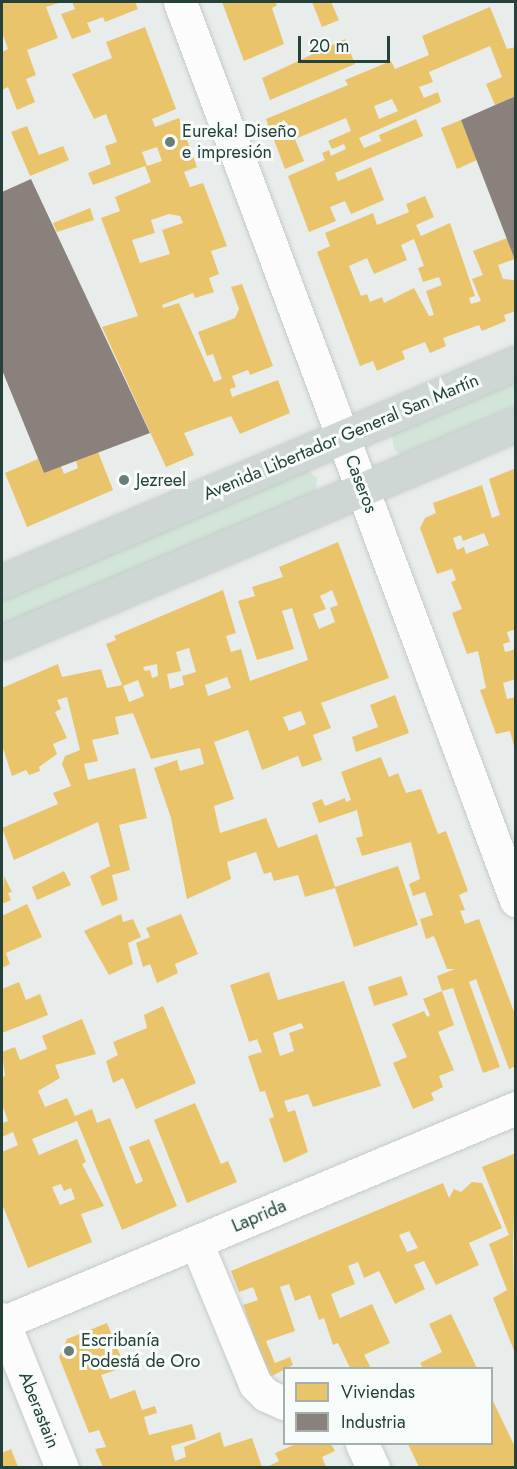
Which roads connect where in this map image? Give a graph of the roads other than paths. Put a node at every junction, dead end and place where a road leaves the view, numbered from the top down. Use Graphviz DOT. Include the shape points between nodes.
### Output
graph roads {
  1 [pos="180,2"];
  2 [pos="516,363"];
  3 [pos="516,424"];
  4 [pos="343,437"];
  5 [pos="362,489"];
  6 [pos="2,582"];
  7 [pos="2,642"];
  8 [pos="516,900"];
  9 [pos="516,1108"];
  10 [pos="196,1242"];
  11 [pos="2,1322"];
  12 [pos="283,1402"];
  13 [pos="363,1445"];
  14 [pos="62,1467"];
  15 [pos="373,1467"];
  1 -- 4 [label="street, Caseros"];
  2 -- 4 [label="main road, Avenida Libertador General San Martín"];
  3 -- 5 [label="main road"];
  4 -- 5 [label="street, Caseros"];
  4 -- 6 [label="main road, Avenida Libertador General San Martín"];
  5 -- 7 [label="main road"];
  5 -- 8 [label="street, Caseros"];
  9 -- 10 [label="street, Laprida"];
  10 -- 11 [label="street, Laprida"];
  10 -- 12 [label="street" via="255,1384 266,1395"];
  11 -- 14 [label="street, Aberastain"];
  13 -- 15 [label="street"];
}
